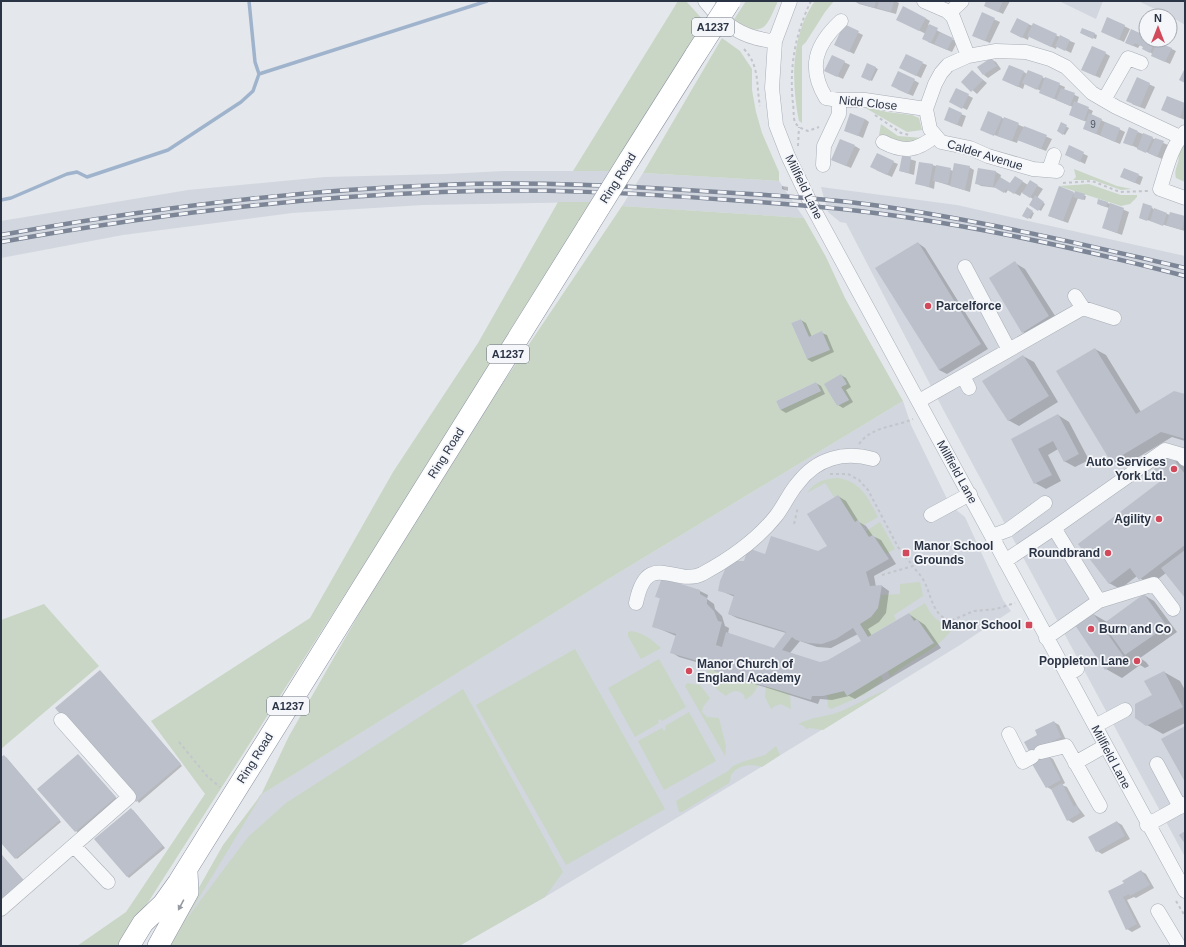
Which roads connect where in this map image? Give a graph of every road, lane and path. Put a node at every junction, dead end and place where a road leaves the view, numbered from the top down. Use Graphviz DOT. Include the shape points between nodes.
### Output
graph roads {
  1 [pos="705,1"];
  2 [pos="730,1"];
  3 [pos="790,1"];
  4 [pos="811,1"];
  5 [pos="924,1"];
  6 [pos="962,1"];
  7 [pos="949,14"];
  8 [pos="841,21"];
  9 [pos="775,41"];
  10 [pos="745,49"];
  11 [pos="968,56"];
  12 [pos="1141,63"];
  13 [pos="757,89"];
  14 [pos="839,100"];
  15 [pos="1104,100"];
  16 [pos="926,109"];
  17 [pos="799,127"];
  18 [pos="1183,134"];
  19 [pos="935,136"];
  20 [pos="883,142"];
  21 [pos="1054,155"];
  22 [pos="823,165"];
  23 [pos="1185,198"];
  24 [pos="965,267"];
  25 [pos="1114,318"];
  26 [pos="1009,350"];
  27 [pos="922,407"];
  28 [pos="852,455"];
  29 [pos="873,459"];
  30 [pos="1185,459"];
  31 [pos="848,474"];
  32 [pos="828,475"];
  33 [pos="970,494"];
  34 [pos="1046,504"];
  35 [pos="799,505"];
  36 [pos="931,515"];
  37 [pos="794,524"];
  38 [pos="1054,528"];
  39 [pos="992,536"];
  40 [pos="1005,561"];
  41 [pos="913,566"];
  42 [pos="882,575"];
  43 [pos="1024,596"];
  44 [pos="1099,601"];
  45 [pos="636,603"];
  46 [pos="1173,609"];
  47 [pos="1046,638"];
  48 [pos="1124,710"];
  49 [pos="61,720"];
  50 [pos="1095,726"];
  51 [pos="1009,734"];
  52 [pos="179,742"];
  53 [pos="1105,746"];
  54 [pos="1075,763"];
  55 [pos="1157,764"];
  56 [pos="232,796"];
  57 [pos="1100,806"];
  58 [pos="1183,806"];
  59 [pos="1148,825"];
  60 [pos="74,846"];
  61 [pos="187,868"];
  62 [pos="108,882"];
  63 [pos="1184,885"];
  64 [pos="163,904"];
  65 [pos="1,909"];
  66 [pos="1158,910"];
  67 [pos="1180,941"];
  68 [pos="129,946"];
  69 [pos="146,946"];
  70 [pos="158,946"];
  1 -- 9 [label="street" via="726,23 740,32 754,38"];
  2 -- 56 [label="highway, Ring Road / A1237, bridge"];
  3 -- 9 [label="street, Millfield Lane"];
  4 -- 17 [label="path" via="795,44 791,87 795,122"];
  5 -- 7 [label="street"];
  6 -- 7 [label="street"];
  7 -- 11 [label="street" via="957,26"];
  8 -- 14 [label="street, Nidd Close" via="830,32 819,50 814,71 818,86 826,98"];
  9 -- 27 [label="street, Millfield Lane" via="772,88 776,125 788,156 812,206"];
  10 -- 13 [label="path" via="753,59 757,72"];
  11 -- 15 [label="street, Calder Avenue" via="996,51 1026,52 1050,59 1066,67 1092,93"];
  11 -- 16 [label="street, Calder Avenue" via="948,65 941,73 934,84"];
  12 -- 15 [label="street" via="1128,58"];
  14 -- 16 [label="street, Nidd Close" via="865,100"];
  14 -- 22 [label="street" via="838,114 824,146"];
  15 -- 18 [label="street, Calder Avenue"];
  16 -- 19 [label="street, Calder Avenue" via="930,129"];
  18 -- 23 [label="street" via="1160,189"];
  19 -- 20 [label="street" via="918,147 906,150 893,148"];
  19 -- 21 [label="street, Calder Avenue" via="941,142 970,148 1033,169 1053,171"];
  24 -- 26 [label="street"];
  25 -- 26 [label="street" via="1079,302 1041,337"];
  26 -- 27 [label="street" via="966,382"];
  27 -- 28 [label="path" via="899,425 876,430 860,442"];
  27 -- 33 [label="street, Millfield Lane"];
  28 -- 29 [label="street"];
  28 -- 31 [label="path"];
  28 -- 45 [label="street" via="826,460 812,469 798,482 776,517 738,551 697,576 655,573 640,587"];
  30 -- 38 [label="street" via="1182,455 1165,450"];
  31 -- 32 [label="path"];
  31 -- 41 [label="path" via="859,480 868,490 898,547"];
  33 -- 36 [label="street"];
  33 -- 39 [label="street, Millfield Lane"];
  34 -- 39 [label="street" via="1008,530"];
  35 -- 37 [label="path"];
  38 -- 40 [label="street"];
  38 -- 44 [label="street"];
  39 -- 40 [label="street, Millfield Lane"];
  40 -- 43 [label="street, Millfield Lane"];
  41 -- 42 [label="path"];
  41 -- 43 [label="path" via="923,580 936,611 950,622 974,611 996,609"];
  43 -- 47 [label="street, Millfield Lane"];
  44 -- 46 [label="street" via="1154,584"];
  44 -- 47 [label="street"];
  47 -- 50 [label="street, Millfield Lane" via="1072,672"];
  48 -- 50 [label="street"];
  49 -- 60 [label="street" via="130,797"];
  50 -- 53 [label="street, Millfield Lane"];
  51 -- 54 [label="street" via="1023,762 1037,754 1066,746"];
  52 -- 56 [label="path" via="207,776"];
  53 -- 54 [label="street"];
  53 -- 59 [label="street, Millfield Lane"];
  54 -- 57 [label="street"];
  55 -- 58 [label="street"];
  56 -- 61 [label="highway, Ring Road / A1237"];
  58 -- 59 [label="street"];
  59 -- 63 [label="street, Millfield Lane"];
  60 -- 62 [label="street"];
  60 -- 65 [label="street"];
  61 -- 64 [label="highway, Ring Road / A1237"];
  61 -- 70 [label="highway, one-way" via="188,892"];
  64 -- 68 [label="highway, Ring Road / A1237" via="143,923"];
  64 -- 69 [label="highway, Ring Road / A1237" via="155,930"];
  66 -- 67 [label="street"];
}
